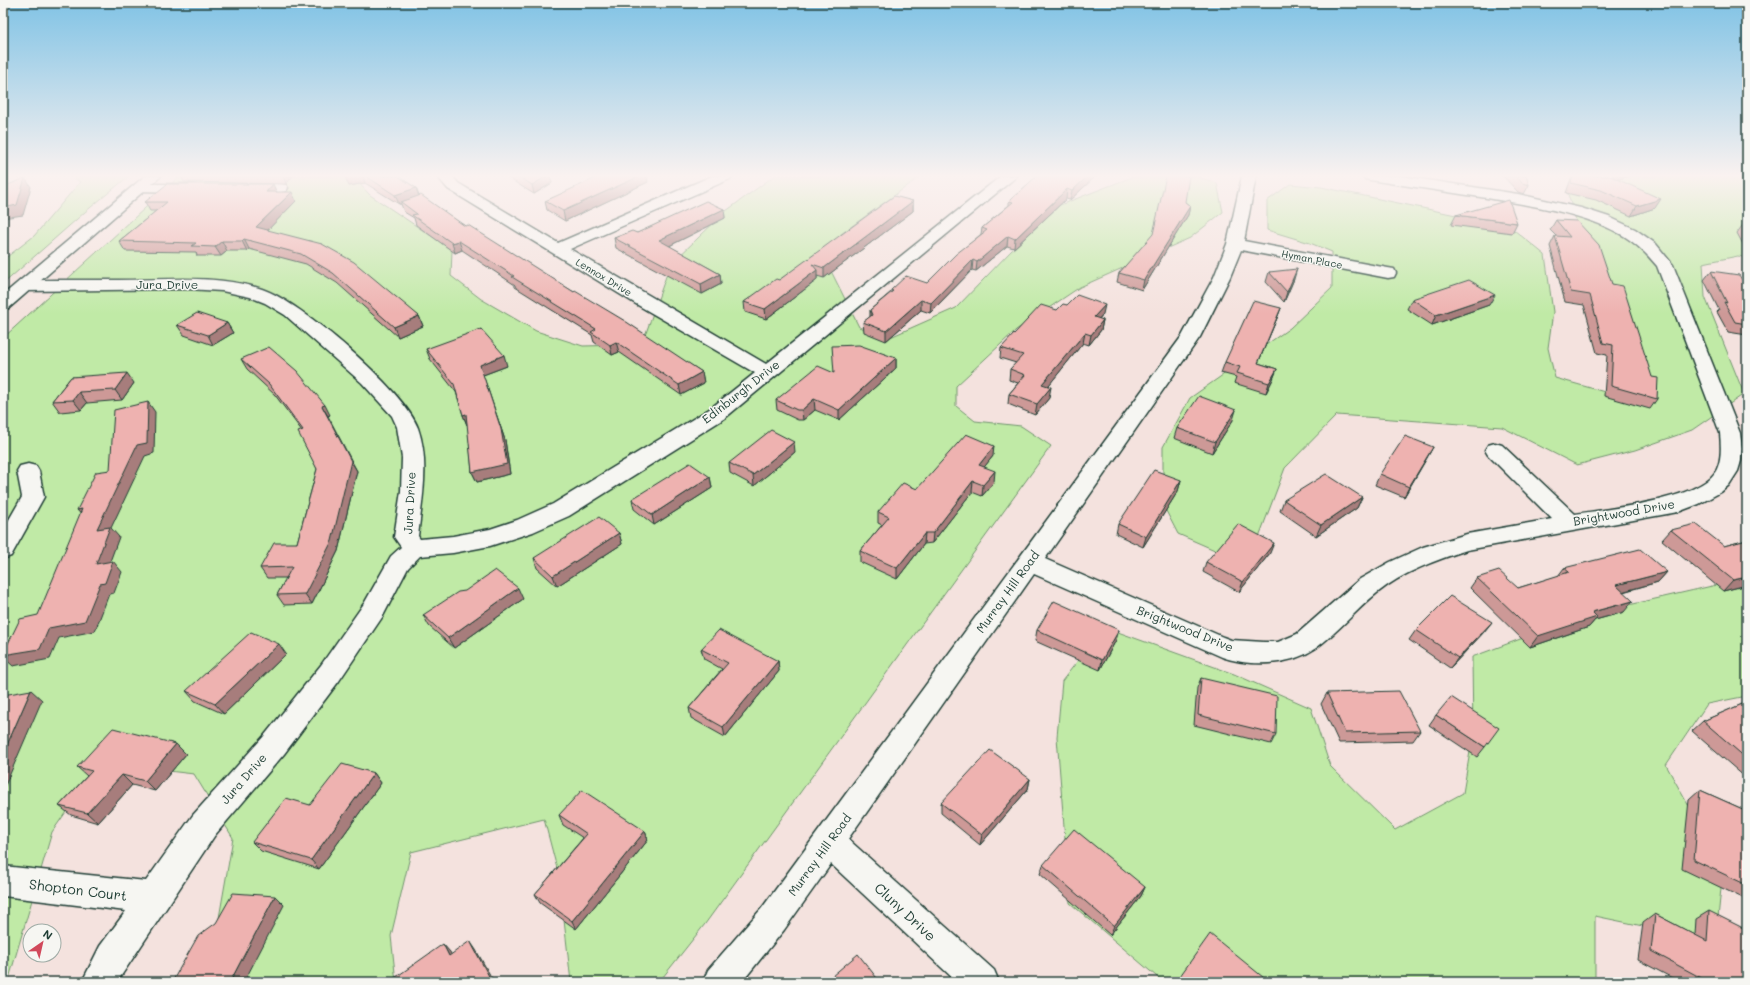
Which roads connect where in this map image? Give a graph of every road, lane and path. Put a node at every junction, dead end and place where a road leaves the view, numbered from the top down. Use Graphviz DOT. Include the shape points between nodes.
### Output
graph roads {
  1 [pos="100,222"];
  2 [pos="512,222"];
  3 [pos="620,222"];
  4 [pos="954,222"];
  5 [pos="1240,222"];
  6 [pos="1602,222"];
  7 [pos="1235,244"];
  8 [pos="557,249"];
  9 [pos="1388,273"];
  10 [pos="25,286"];
  11 [pos="3,304"];
  12 [pos="768,373"];
  13 [pos="1495,450"];
  14 [pos="28,471"];
  15 [pos="1570,523"];
  16 [pos="414,548"];
  17 [pos="3,550"];
  18 [pos="1029,562"];
  19 [pos="829,842"];
  20 [pos="3,881"];
  21 [pos="153,898"];
  22 [pos="99,982"];
  23 [pos="720,982"];
  24 [pos="982,982"];
  1 -- 10 [label="street"];
  2 -- 8 [label="street, Lennox Drive"];
  3 -- 8 [label="street"];
  4 -- 12 [label="street, Edinburgh Drive"];
  5 -- 7 [label="street, Murray Hill Road"];
  6 -- 15 [label="street, Brightwood Drive" via="1630,234 1652,249 1662,260 1730,433 1731,462 1724,476 1714,487 1698,497 1678,504"];
  7 -- 9 [label="street, Hyman Place"];
  7 -- 18 [label="street, Murray Hill Road" via="1222,277 1191,337"];
  8 -- 12 [label="street, Lennox Drive"];
  10 -- 11 [label="street"];
  10 -- 16 [label="street, Jura Drive" via="200,285 256,293 289,310 373,381 401,416 408,429 411,445 411,506 406,536"];
  12 -- 16 [label="street, Edinburgh Drive" via="718,413 561,510 520,529 491,538"];
  13 -- 15 [label="street"];
  14 -- 17 [label="street" via="33,497"];
  15 -- 18 [label="street, Brightwood Drive" via="1467,542 1431,553 1398,568 1369,586 1306,642 1280,652 1264,654 1231,650 1214,644"];
  16 -- 21 [label="street, Jura Drive" via="399,562 374,609 330,673 274,745 204,824"];
  18 -- 19 [label="street, Murray Hill Road"];
  19 -- 23 [label="street, Murray Hill Road" via="773,919"];
  19 -- 24 [label="street, Cluny Drive"];
  20 -- 21 [label="street, Shopton Court"];
  21 -- 22 [label="street, Jura Drive" via="112,958"];
}
